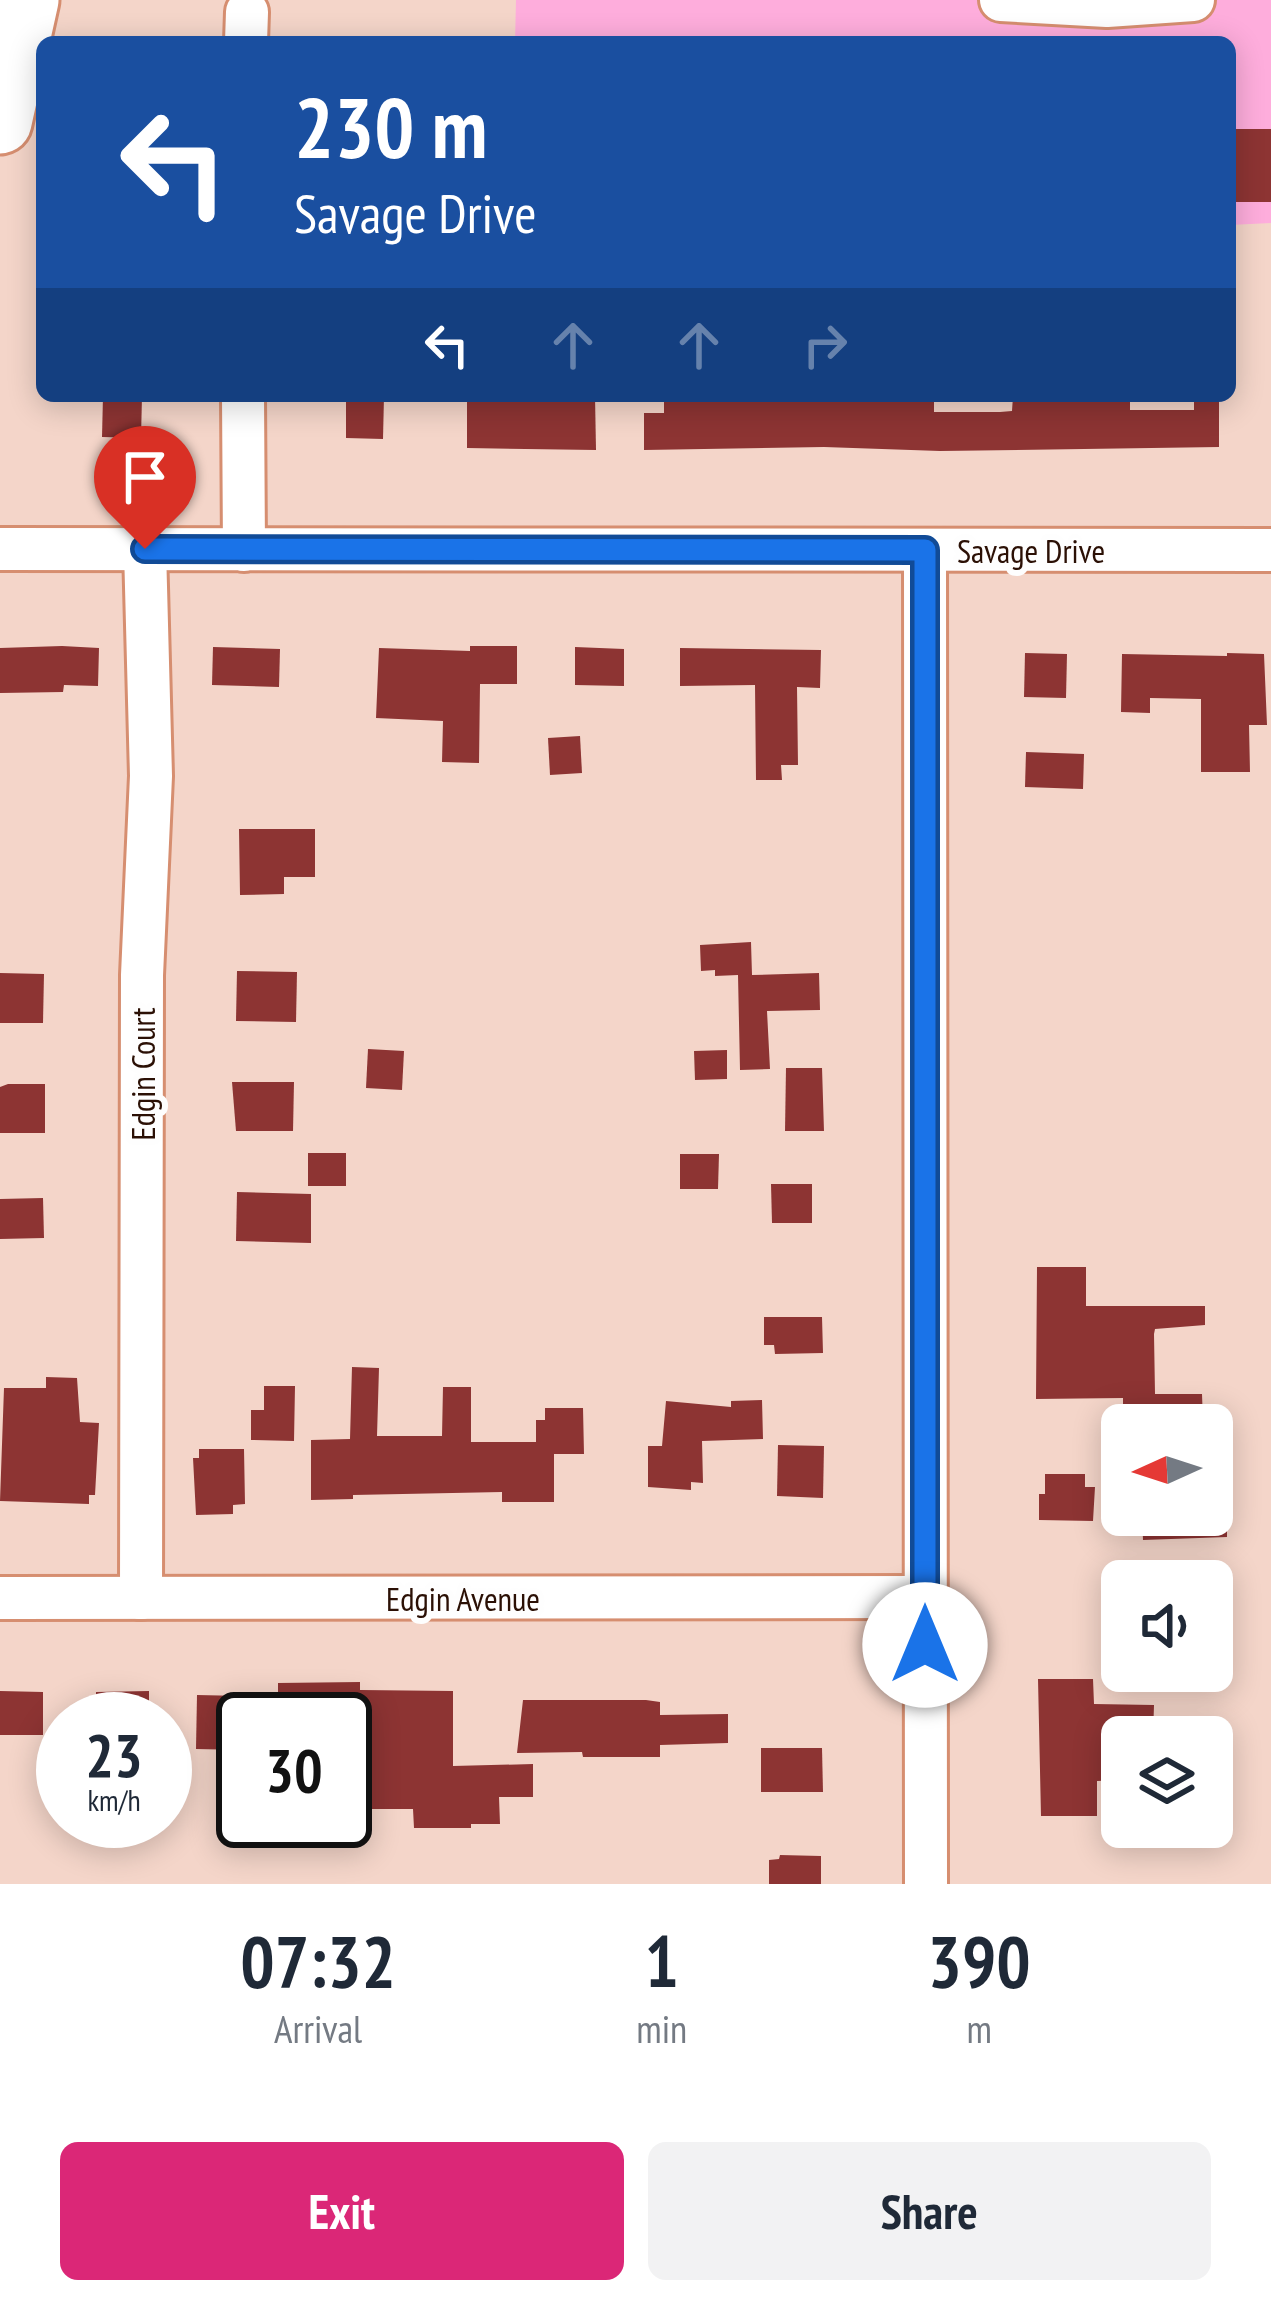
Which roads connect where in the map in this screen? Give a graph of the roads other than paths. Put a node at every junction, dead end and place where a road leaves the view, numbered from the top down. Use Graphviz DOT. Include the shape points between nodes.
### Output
graph roads {
  1 [pos="27,0"];
  2 [pos="1001,0"];
  3 [pos="1193,0"];
  4 [pos="0,122"];
  5 [pos="243,402"];
  6 [pos="0,549"];
  7 [pos="145,549"];
  8 [pos="244,550"];
  9 [pos="925,550"];
  10 [pos="1271,550"];
  11 [pos="925,1597"];
  12 [pos="0,1598"];
  13 [pos="141,1598"];
  14 [pos="926,1884"];
  1 -- 4 [label="highway"];
  2 -- 3 [label="street"];
  5 -- 8 [label="street"];
  6 -- 7 [label="street, Savage Drive"];
  7 -- 8 [label="street, Savage Drive"];
  7 -- 13 [label="street, Edgin Court" via="151,776 142,998"];
  8 -- 9 [label="street, Savage Drive"];
  9 -- 10 [label="street, Savage Drive"];
  9 -- 11 [label="street"];
  11 -- 13 [label="street, Edgin Avenue"];
  11 -- 14 [label="street"];
  12 -- 13 [label="street, Edgin Avenue"];
}
